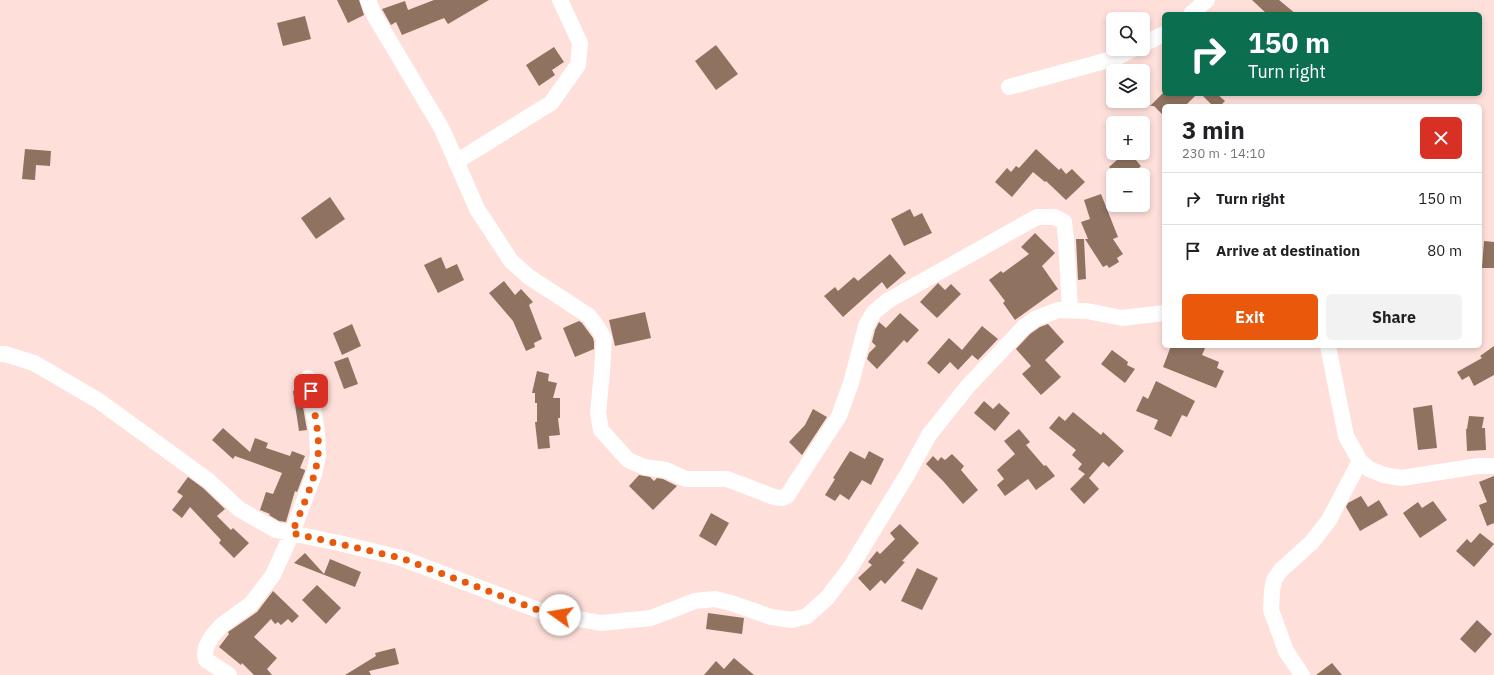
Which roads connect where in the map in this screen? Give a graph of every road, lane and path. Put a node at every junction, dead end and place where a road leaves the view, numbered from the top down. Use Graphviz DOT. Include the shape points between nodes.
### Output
graph roads {
  1 [pos="368,0"];
  2 [pos="560,0"];
  3 [pos="1207,0"];
  4 [pos="1193,12"];
  5 [pos="1162,35"];
  6 [pos="1150,41"];
  7 [pos="1120,56"];
  8 [pos="1009,88"];
  9 [pos="456,162"];
  10 [pos="1070,309"];
  11 [pos="1162,313"];
  12 [pos="1328,348"];
  13 [pos="0,354"];
  14 [pos="308,378"];
  15 [pos="1360,461"];
  16 [pos="1494,466"];
  17 [pos="292,533"];
  18 [pos="229,675"];
  19 [pos="1302,675"];
  1 -- 9 [label="street" via="374,15 442,129"];
  2 -- 9 [label="street" via="580,43 578,65 551,103"];
  3 -- 4 [label="street"];
  5 -- 6 [label="street"];
  7 -- 8 [label="street"];
  9 -- 10 [label="street" via="477,209 511,261 529,277 589,316 604,339 598,413 601,430 628,460 644,467 666,470 686,479 727,479 774,497 787,496 839,416 866,326 874,312 889,300 1037,217 1055,217 1064,222"];
  10 -- 11 [label="street" via="1122,318"];
  10 -- 17 [label="street" via="1058,310 1024,326 968,386 929,435 850,568 827,598 808,616 792,620 771,617 715,599 695,601 651,618 601,623 546,613 401,558"];
  12 -- 15 [label="street" via="1346,436"];
  13 -- 17 [label="street" via="34,363 99,401 209,481 239,509 276,530"];
  14 -- 17 [label="street" via="318,455 314,474"];
  15 -- 16 [label="street" via="1369,469 1402,478 1478,466"];
  15 -- 19 [label="street" via="1329,520 1312,542 1281,570 1274,580 1271,610 1286,651"];
  17 -- 18 [label="street" via="273,575 251,604 222,625 206,648 206,660"];
}
